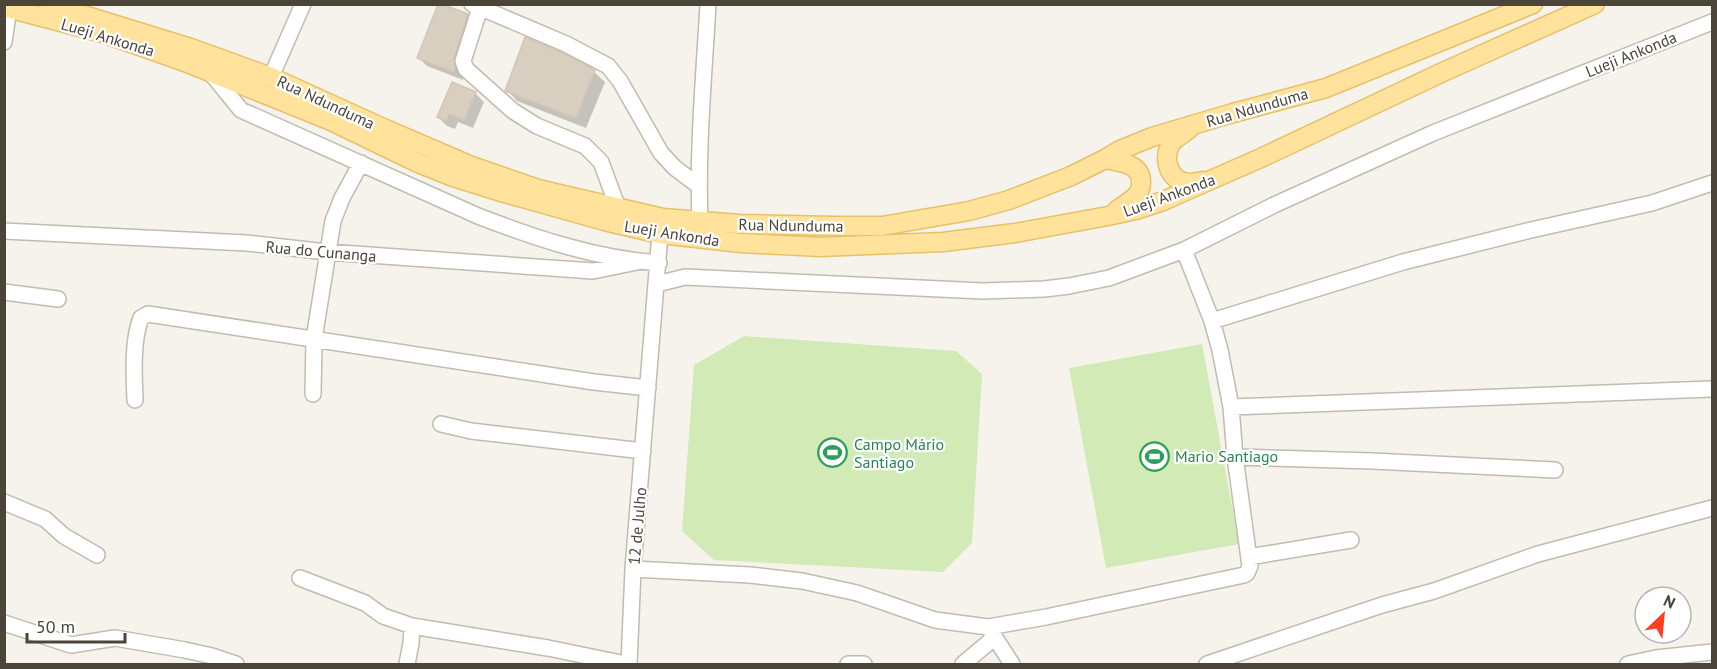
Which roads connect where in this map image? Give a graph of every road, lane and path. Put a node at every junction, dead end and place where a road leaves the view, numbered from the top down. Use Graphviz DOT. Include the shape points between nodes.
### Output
graph roads {
  1 [pos="48,4"];
  2 [pos="303,4"];
  3 [pos="1533,4"];
  4 [pos="1595,4"];
  5 [pos="708,5"];
  6 [pos="476,6"];
  7 [pos="7,8"];
  8 [pos="1713,22"];
  9 [pos="4,42"];
  10 [pos="210,72"];
  11 [pos="272,77"];
  12 [pos="1193,126"];
  13 [pos="1105,159"];
  14 [pos="361,163"];
  15 [pos="1210,181"];
  16 [pos="1713,183"];
  17 [pos="699,186"];
  18 [pos="618,208"];
  19 [pos="1108,216"];
  20 [pos="700,221"];
  21 [pos="4,231"];
  22 [pos="660,234"];
  23 [pos="1184,250"];
  24 [pos="327,252"];
  25 [pos="637,262"];
  26 [pos="659,263"];
  27 [pos="657,284"];
  28 [pos="4,292"];
  29 [pos="58,299"];
  30 [pos="1212,321"];
  31 [pos="314,339"];
  32 [pos="648,388"];
  33 [pos="1713,389"];
  34 [pos="313,394"];
  35 [pos="135,400"];
  36 [pos="1231,407"];
  37 [pos="441,424"];
  38 [pos="644,452"];
  39 [pos="1234,457"];
  40 [pos="1555,470"];
  41 [pos="4,502"];
  42 [pos="1713,508"];
  43 [pos="1351,540"];
  44 [pos="97,555"];
  45 [pos="1249,556"];
  46 [pos="633,569"];
  47 [pos="300,578"];
  48 [pos="4,623"];
  49 [pos="412,626"];
  50 [pos="991,632"];
  51 [pos="1713,652"];
  52 [pos="236,664"];
  53 [pos="407,664"];
  54 [pos="628,664"];
  55 [pos="848,664"];
  56 [pos="864,664"];
  57 [pos="963,664"];
  58 [pos="1012,664"];
  59 [pos="1207,664"];
  60 [pos="1628,664"];
  1 -- 11 [label="main road, Rua Ndunduma"];
  2 -- 11 [label="street"];
  3 -- 12 [label="main road, Rua Ndunduma" via="1326,88"];
  4 -- 15 [label="main road, Lueji Ankonda"];
  5 -- 17 [label="street"];
  6 -- 17 [label="street" via="608,66 661,153"];
  6 -- 18 [label="street" via="463,61 466,69 513,111 585,146 601,162"];
  7 -- 9 [label="street"];
  7 -- 10 [label="main road, Lueji Ankonda" via="102,33"];
  8 -- 23 [label="street, Lueji Ankonda" via="1433,133"];
  10 -- 14 [label="street, Lueji Ankonda" via="241,110"];
  10 -- 22 [label="main road, Lueji Ankonda" via="331,121 453,177 556,209"];
  11 -- 18 [label="main road, Rua Ndunduma" via="469,165 538,189"];
  12 -- 13 [label="main road, Rua Ndunduma" via="1152,137"];
  12 -- 15 [label="main road" via="1172,142 1167,166 1174,177 1186,183"];
  13 -- 19 [label="main road" via="1136,168 1141,177 1136,196"];
  13 -- 20 [label="main road, Rua Ndunduma" via="1009,200 882,226"];
  14 -- 24 [label="street" via="333,221"];
  14 -- 25 [label="street, Lueji Ankonda" via="510,228"];
  15 -- 19 [label="main road, Lueji Ankonda" via="1163,201"];
  16 -- 30 [label="street" via="1652,203 1403,262"];
  17 -- 20 [label="street"];
  18 -- 20 [label="main road, Rua Ndunduma"];
  19 -- 22 [label="main road, Lueji Ankonda" via="943,242 820,247"];
  21 -- 24 [label="street, Rua do Cunanga" via="247,243"];
  22 -- 26 [label="street, 12 de Julho"];
  23 -- 27 [label="street, Lueji Ankonda" via="1109,278 1044,289 983,291 685,277"];
  23 -- 30 [label="street"];
  24 -- 25 [label="street, Rua do Cunanga" via="593,271"];
  24 -- 31 [label="street"];
  25 -- 26 [label="street"];
  26 -- 27 [label="street, 12 de Julho"];
  27 -- 32 [label="street, 12 de Julho"];
  28 -- 29 [label="street"];
  30 -- 36 [label="street"];
  31 -- 32 [label="street"];
  31 -- 34 [label="street"];
  31 -- 35 [label="street" via="148,314 138,326 133,373"];
  32 -- 38 [label="street, 12 de Julho"];
  33 -- 36 [label="street"];
  36 -- 39 [label="street"];
  37 -- 38 [label="street"];
  38 -- 46 [label="street, 12 de Julho"];
  39 -- 40 [label="street"];
  39 -- 45 [label="street"];
  41 -- 44 [label="street" via="45,519 64,536"];
  42 -- 59 [label="street" via="1538,554"];
  43 -- 45 [label="street"];
  45 -- 50 [label="street" via="1249,570 1244,575"];
  46 -- 50 [label="street" via="802,581 857,593 935,620"];
  46 -- 54 [label="street, 12 de Julho"];
  47 -- 49 [label="street"];
  48 -- 52 [label="street" via="71,645 115,638"];
  49 -- 53 [label="street"];
  49 -- 54 [label="street"];
  50 -- 57 [label="street"];
  50 -- 58 [label="street"];
  51 -- 60 [label="street"];
  55 -- 56 [label="street"];
}
